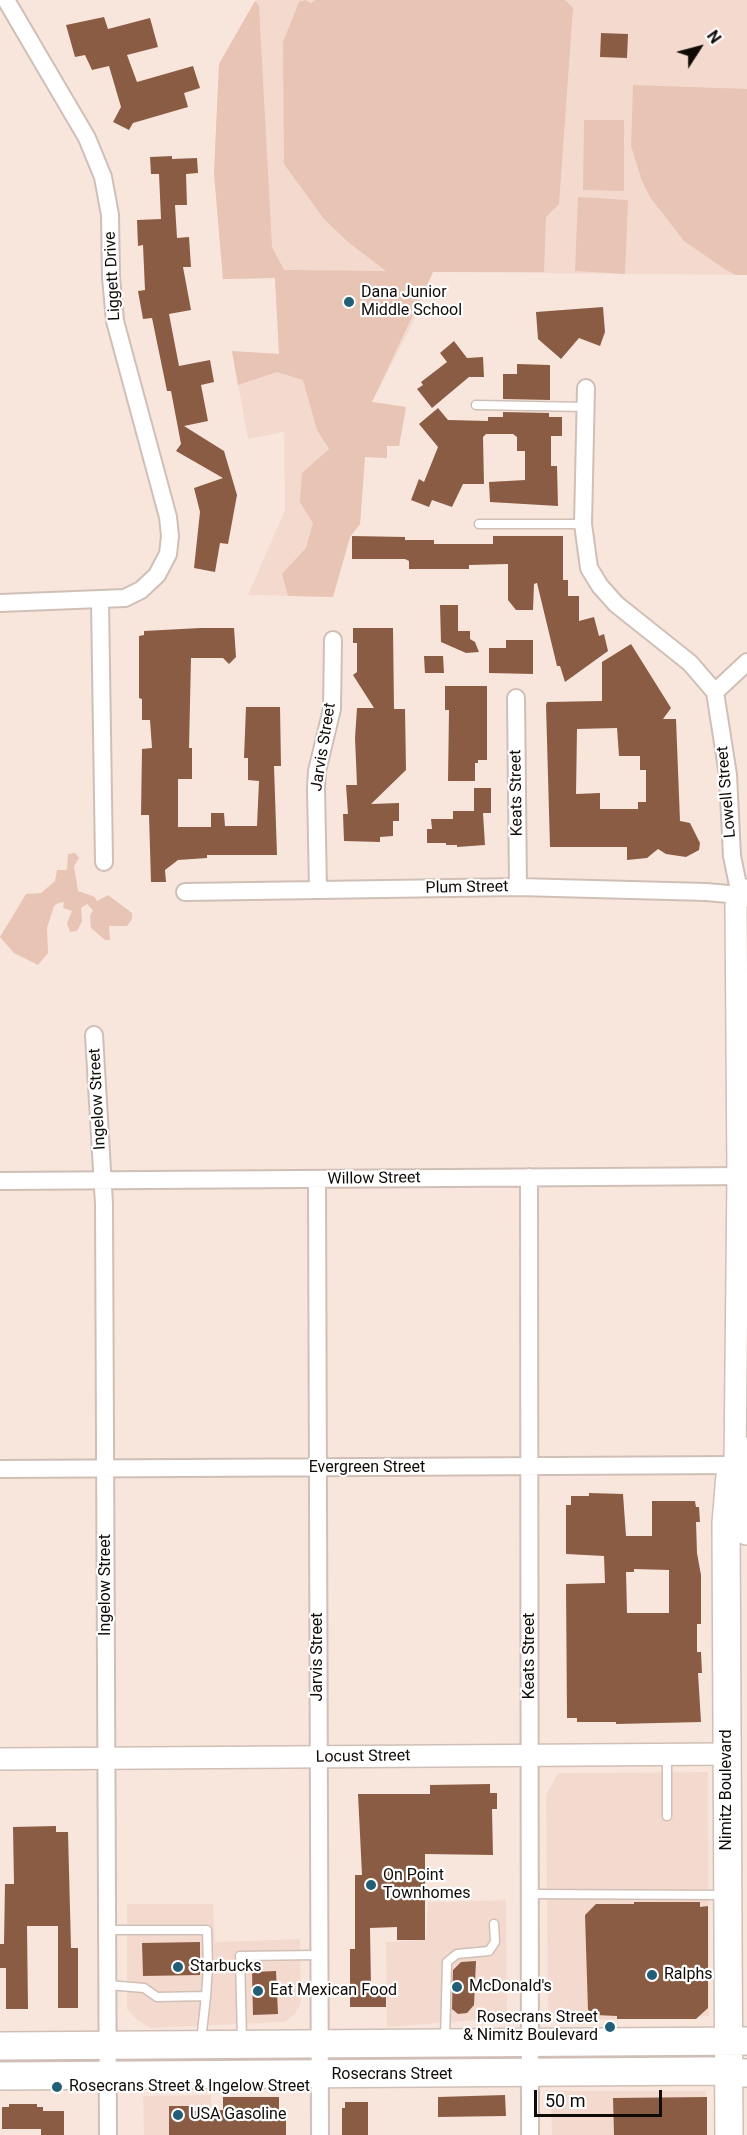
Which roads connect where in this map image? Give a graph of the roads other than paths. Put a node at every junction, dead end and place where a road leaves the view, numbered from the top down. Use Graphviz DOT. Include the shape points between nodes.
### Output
graph roads {
  1 [pos="6,0"];
  2 [pos="586,388"];
  3 [pos="476,405"];
  4 [pos="586,406"];
  5 [pos="479,524"];
  6 [pos="583,524"];
  7 [pos="100,601"];
  8 [pos="0,603"];
  9 [pos="333,640"];
  10 [pos="747,662"];
  11 [pos="715,692"];
  12 [pos="516,698"];
  13 [pos="104,862"];
  14 [pos="518,887"];
  15 [pos="318,889"];
  16 [pos="185,892"];
  17 [pos="744,893"];
  18 [pos="94,1035"];
  19 [pos="742,1176"];
  20 [pos="529,1177"];
  21 [pos="317,1179"];
  22 [pos="0,1181"];
  23 [pos="102,1181"];
  24 [pos="741,1458"];
  25 [pos="318,1468"];
  26 [pos="529,1468"];
  27 [pos="0,1469"];
  28 [pos="106,1469"];
  29 [pos="747,1531"];
  30 [pos="530,1754"];
  31 [pos="727,1754"];
  32 [pos="667,1755"];
  33 [pos="0,1759"];
  34 [pos="107,1759"];
  35 [pos="319,1759"];
  36 [pos="667,1816"];
  37 [pos="528,1894"];
  38 [pos="727,1895"];
  39 [pos="494,1924"];
  40 [pos="107,1930"];
  41 [pos="318,1955"];
  42 [pos="108,1985"];
  43 [pos="206,1996"];
  44 [pos="737,2042"];
  45 [pos="445,2044"];
  46 [pos="530,2044"];
  47 [pos="200,2045"];
  48 [pos="242,2045"];
  49 [pos="320,2045"];
  50 [pos="0,2046"];
  51 [pos="109,2046"];
  52 [pos="737,2073"];
  53 [pos="530,2074"];
  54 [pos="109,2075"];
  55 [pos="320,2075"];
  56 [pos="0,2076"];
  57 [pos="108,2135"];
  58 [pos="320,2135"];
  59 [pos="530,2135"];
  60 [pos="729,2135"];
  1 -- 7 [label="street, Liggett Drive" via="87,138 103,177 110,215 115,321 170,527 168,554 152,580 125,598"];
  2 -- 4 [label="street"];
  3 -- 4 [label="lane"];
  4 -- 6 [label="street"];
  5 -- 6 [label="lane"];
  6 -- 11 [label="street" via="590,568 606,594 690,663"];
  7 -- 8 [label="street, Liggett Drive"];
  7 -- 13 [label="street"];
  9 -- 15 [label="street, Jarvis Street" via="332,709 316,779"];
  10 -- 11 [label="street"];
  11 -- 17 [label="street, Lowell Street" via="728,775 732,856"];
  12 -- 14 [label="street, Keats Street"];
  14 -- 15 [label="street, Plum Street"];
  14 -- 17 [label="street, Plum Street"];
  15 -- 16 [label="street, Plum Street"];
  17 -- 19 [label="street, Lowell Street" via="736,905"];
  18 -- 23 [label="street, Ingelow Street"];
  19 -- 20 [label="street, Willow Street"];
  19 -- 24 [label="street, Lowell Street"];
  20 -- 21 [label="street, Willow Street"];
  20 -- 26 [label="street, Keats Street"];
  21 -- 23 [label="street, Willow Street"];
  21 -- 25 [label="street, Jarvis Street"];
  22 -- 23 [label="street, Willow Street"];
  23 -- 28 [label="street, Ingelow Street"];
  24 -- 26 [label="street, Evergreen Street"];
  24 -- 29 [label="main road"];
  24 -- 31 [label="main road, Nimitz Boulevard" via="728,1481 726,1523"];
  25 -- 26 [label="street, Evergreen Street"];
  25 -- 28 [label="street, Evergreen Street"];
  25 -- 35 [label="street, Jarvis Street"];
  26 -- 30 [label="street, Keats Street"];
  27 -- 28 [label="street, Evergreen Street"];
  28 -- 34 [label="street, Ingelow Street"];
  30 -- 32 [label="street, Locust Street"];
  30 -- 35 [label="street, Locust Street"];
  30 -- 37 [label="street, Keats Street"];
  31 -- 32 [label="street, Locust Street"];
  31 -- 38 [label="main road, Nimitz Boulevard"];
  32 -- 36 [label="lane"];
  33 -- 34 [label="street, Locust Street"];
  34 -- 35 [label="street, Locust Street"];
  34 -- 40 [label="street, Ingelow Street"];
  35 -- 41 [label="street, Jarvis Street"];
  37 -- 38 [label="lane"];
  37 -- 46 [label="street, Keats Street"];
  38 -- 44 [label="main road, Nimitz Boulevard"];
  39 -- 45 [label="lane" via="495,1942 489,1951 457,1954 447,1962"];
  40 -- 42 [label="street, Ingelow Street"];
  40 -- 43 [label="lane" via="207,1930"];
  41 -- 48 [label="lane" via="240,1956"];
  41 -- 49 [label="street, Jarvis Street"];
  42 -- 43 [label="lane" via="144,1988 157,1997"];
  42 -- 51 [label="street, Ingelow Street"];
  43 -- 47 [label="lane"];
  44 -- 46 [label="main road, Rosecrans Street"];
  44 -- 52 [label="main road, Nimitz Boulevard"];
  45 -- 46 [label="main road, Rosecrans Street"];
  45 -- 49 [label="main road, Rosecrans Street"];
  46 -- 53 [label="street, Keats Street"];
  47 -- 48 [label="main road, Rosecrans Street"];
  47 -- 51 [label="main road, Rosecrans Street"];
  48 -- 49 [label="main road, Rosecrans Street"];
  49 -- 55 [label="street, Jarvis Street"];
  50 -- 51 [label="main road, Rosecrans Street"];
  51 -- 54 [label="street, Ingelow Street"];
  52 -- 53 [label="main road, Rosecrans Street"];
  52 -- 60 [label="main road, Nimitz Boulevard"];
  53 -- 55 [label="main road, Rosecrans Street"];
  53 -- 59 [label="street, Keats Street"];
  54 -- 55 [label="main road, Rosecrans Street"];
  54 -- 56 [label="main road, Rosecrans Street"];
  54 -- 57 [label="street, Ingelow Street"];
  55 -- 58 [label="street, Jarvis Street"];
}
